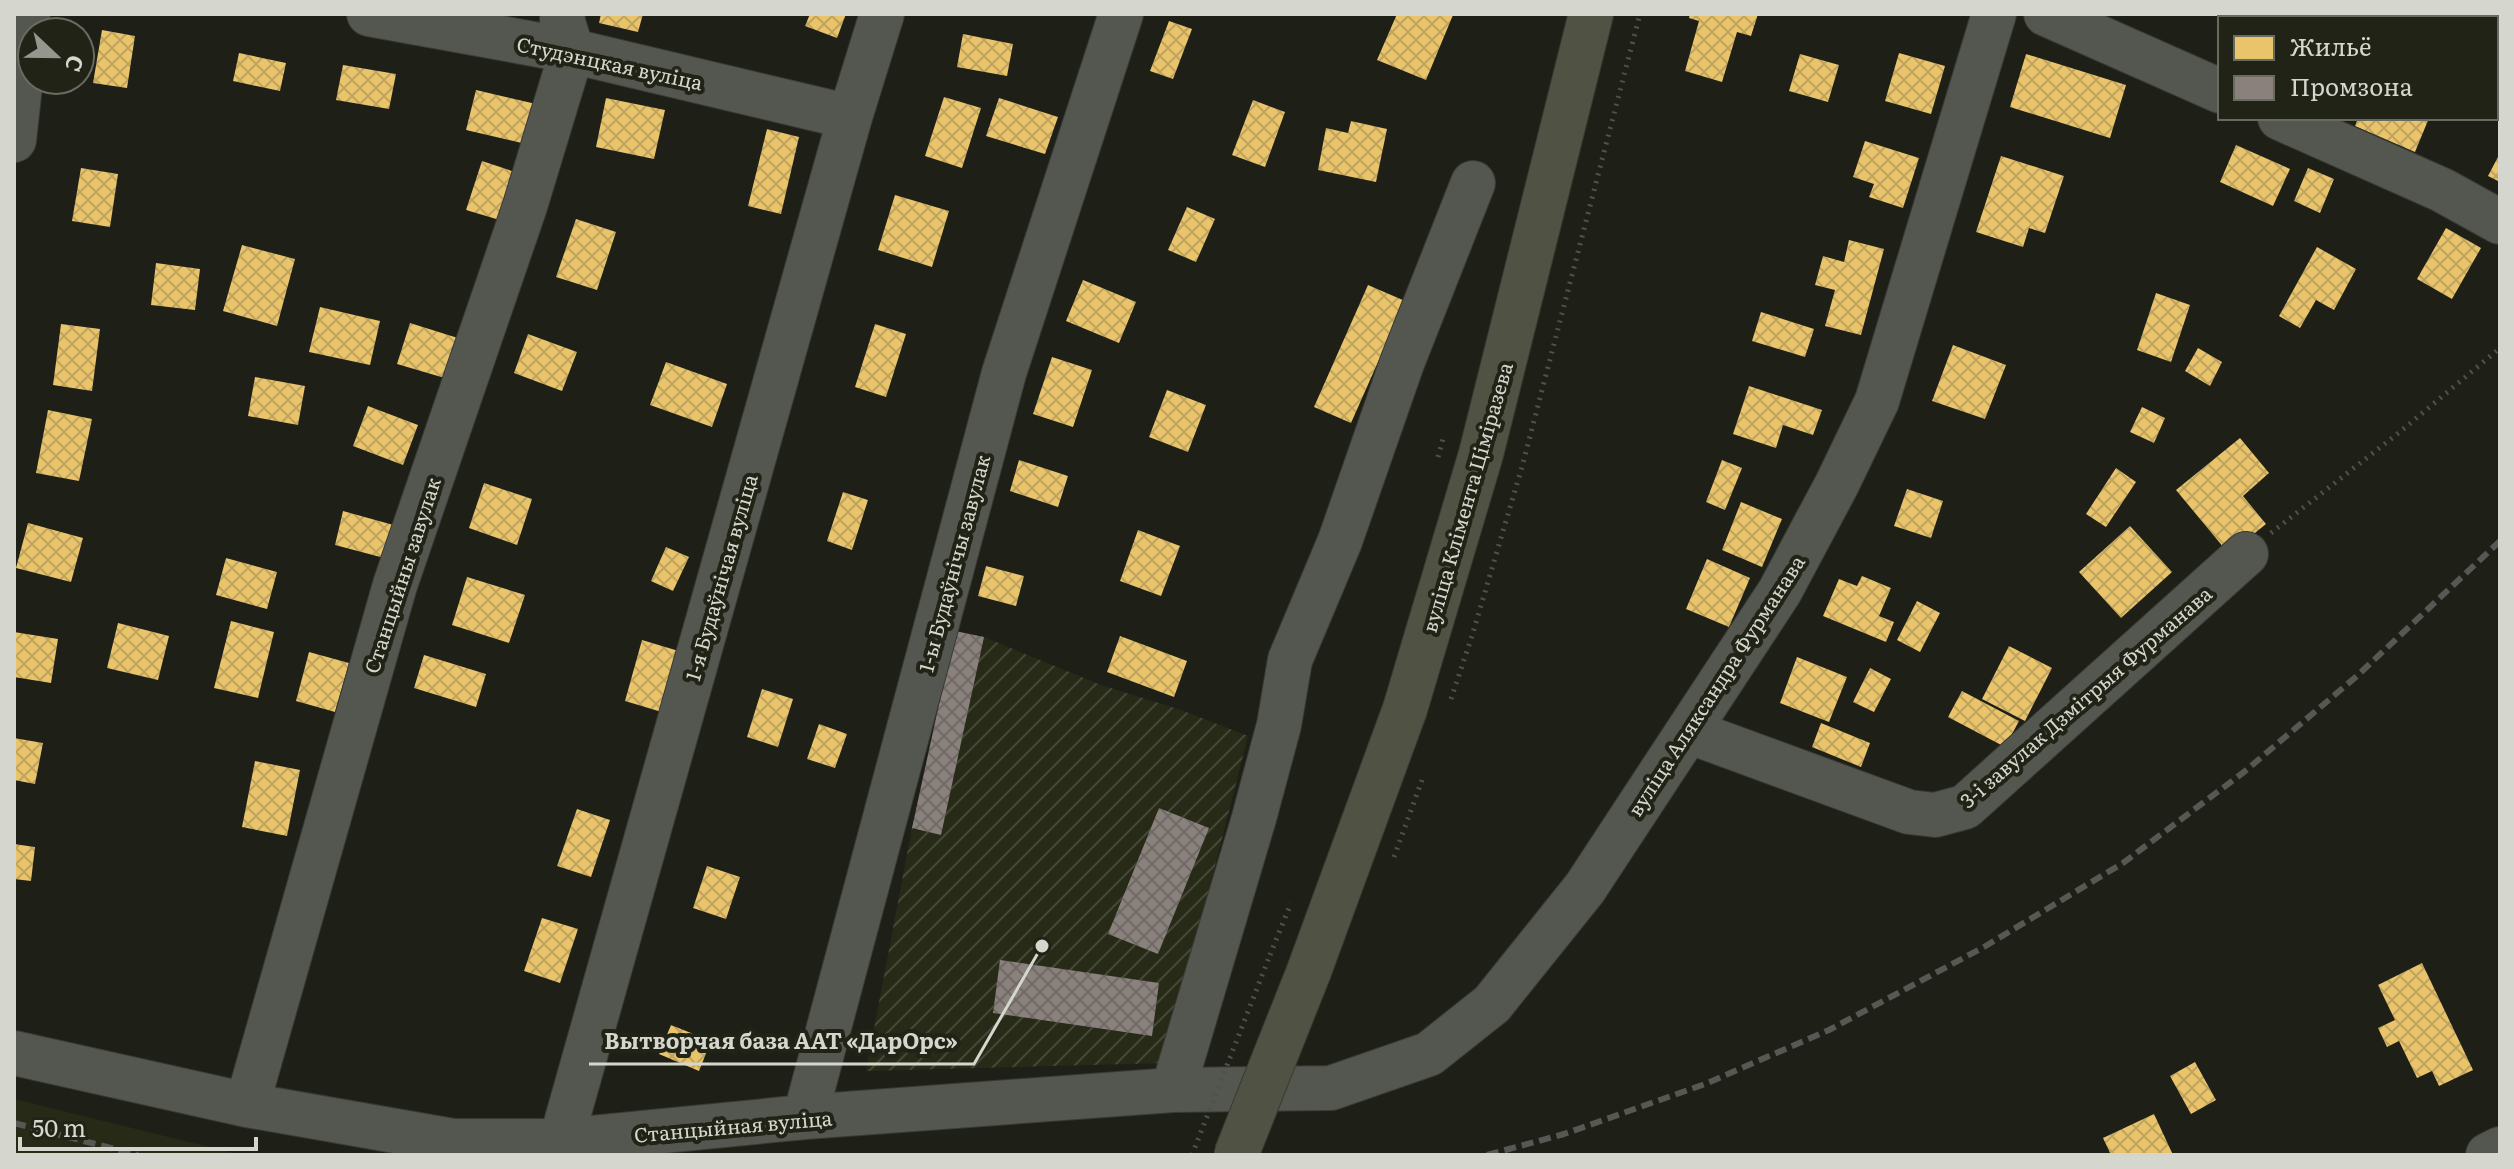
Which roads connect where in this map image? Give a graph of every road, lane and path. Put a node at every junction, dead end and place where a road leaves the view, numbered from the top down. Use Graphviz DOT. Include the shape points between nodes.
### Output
graph roads {
  1 [pos="28,14"];
  2 [pos="369,14"];
  3 [pos="882,14"];
  4 [pos="1121,14"];
  5 [pos="1591,14"];
  6 [pos="1994,14"];
  7 [pos="2046,14"];
  8 [pos="568,32"];
  9 [pos="2218,90"];
  10 [pos="850,117"];
  11 [pos="2284,120"];
  12 [pos="14,140"];
  13 [pos="1473,183"];
  14 [pos="2500,222"];
  15 [pos="2500,348"];
  16 [pos="1447,424"];
  17 [pos="1434,470"];
  18 [pos="2246,554"];
  19 [pos="1688,731"];
  20 [pos="1292,899"];
  21 [pos="1290,963"];
  22 [pos="14,1053"];
  23 [pos="1173,1090"];
  24 [pos="247,1105"];
  25 [pos="805,1117"];
  26 [pos="561,1141"];
  27 [pos="2500,1149"];
  28 [pos="1192,1155"];
  29 [pos="1236,1155"];
  30 [pos="2488,1155"];
  1 -- 12 [label="street"];
  2 -- 8 [label="street, Студэнцкая вуліца"];
  3 -- 10 [label="street, 1-я Будаўнічая вуліца"];
  4 -- 25 [label="street, 1-ы Будаўнічы завулак" via="1004,373"];
  5 -- 21 [label="main road, вуліца Клімента Ціміразева" via="1481,454 1405,709"];
  6 -- 19 [label="street, вуліца Аляксандра Фурманава" via="1877,401 1780,591"];
  7 -- 9 [label="street"];
  8 -- 10 [label="street, Студэнцкая вуліца"];
  8 -- 24 [label="street, Станцыйны завулак" via="525,206 395,585"];
  10 -- 26 [label="street, 1-я Будаўнічая вуліца"];
  11 -- 14 [label="street" via="2442,190"];
  13 -- 23 [label="street" via="1340,541 1290,660 1258,805"];
  15 -- 18 [label="path"];
  16 -- 17 [label="path"];
  18 -- 19 [label="street, 3-і завулак Дзмітрыя Фурманава" via="1965,807 1935,815 1909,812"];
  19 -- 23 [label="street, вуліца Аляксандра Фурманава" via="1585,888 1492,1004 1429,1054 1331,1088"];
  20 -- 21 [label="path"];
  21 -- 28 [label="path, bridge"];
  21 -- 29 [label="main road, вуліца Клімента Ціміразева, bridge"];
  22 -- 24 [label="street, Станцыйная вуліца"];
  23 -- 25 [label="street, Станцыйная вуліца"];
  24 -- 26 [label="street, Станцыйная вуліца" via="453,1141"];
  25 -- 26 [label="street, Станцыйная вуліца"];
  27 -- 30 [label="street"];
}
